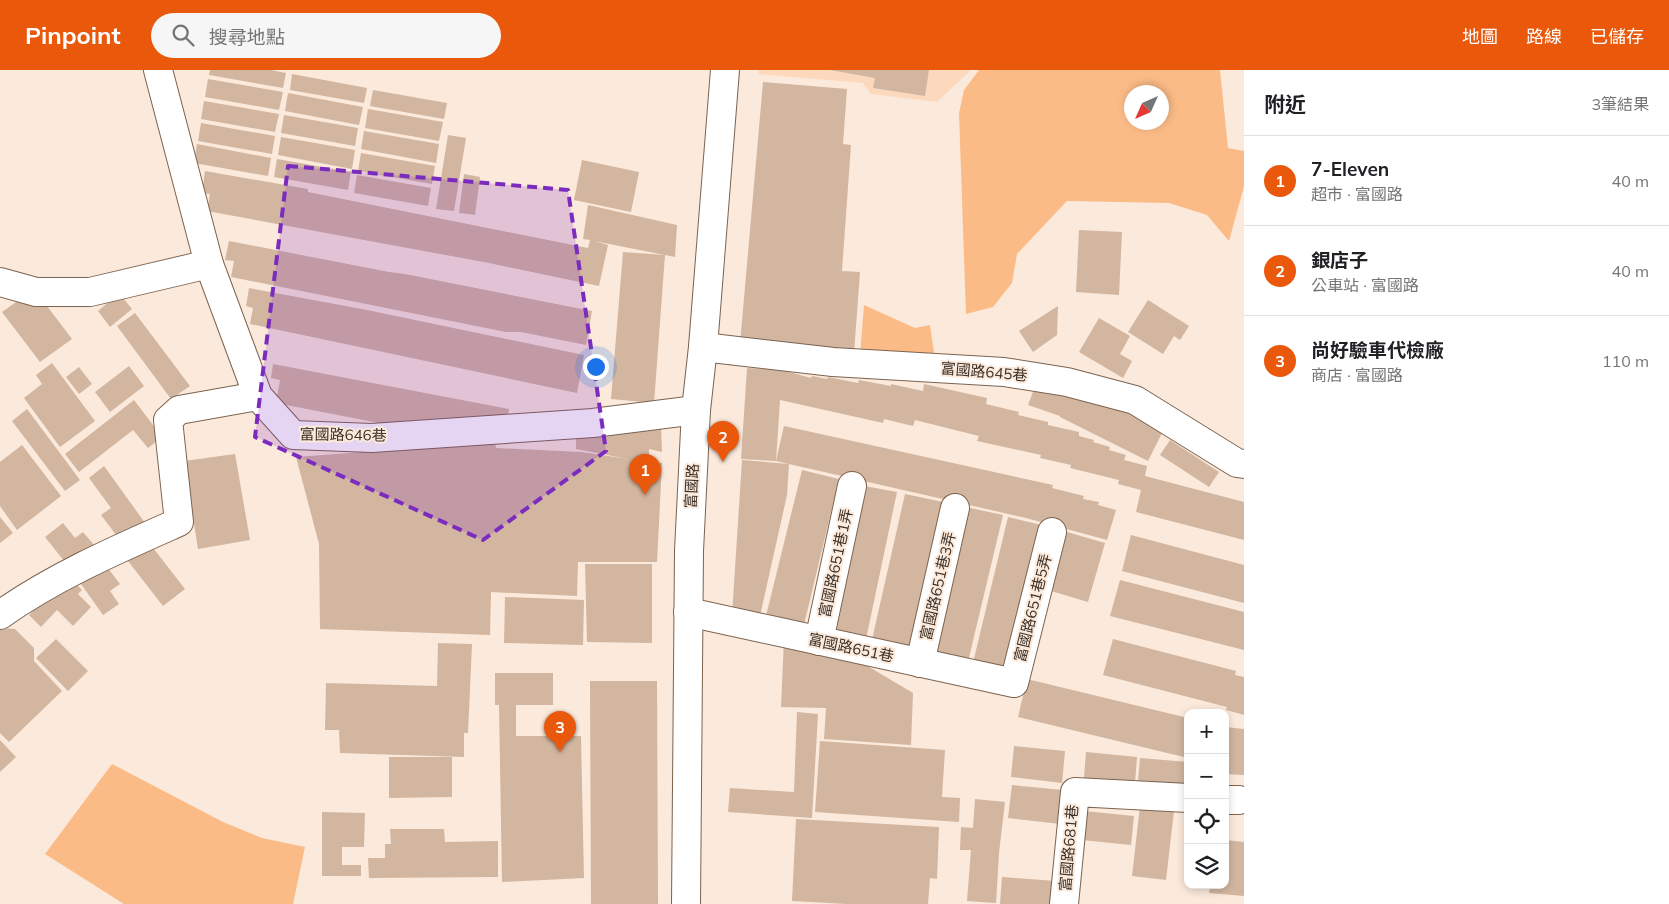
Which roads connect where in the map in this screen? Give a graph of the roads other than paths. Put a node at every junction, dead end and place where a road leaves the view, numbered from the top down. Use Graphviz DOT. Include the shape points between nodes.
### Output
graph roads {
  1 [pos="158,70"];
  2 [pos="725,70"];
  3 [pos="209,264"];
  4 [pos="0,282"];
  5 [pos="703,347"];
  6 [pos="258,396"];
  7 [pos="696,410"];
  8 [pos="1244,464"];
  9 [pos="852,486"];
  10 [pos="955,508"];
  11 [pos="1052,532"];
  12 [pos="688,612"];
  13 [pos="0,615"];
  14 [pos="819,641"];
  15 [pos="920,663"];
  16 [pos="1014,683"];
  17 [pos="1184,798"];
  18 [pos="686,904"];
  19 [pos="1064,904"];
  1 -- 3 [label="street, 富國路646巷"];
  2 -- 5 [label="street, 富國路"];
  3 -- 4 [label="street" via="90,292 36,292"];
  3 -- 6 [label="street, 富國路646巷"];
  5 -- 7 [label="street, 富國路"];
  5 -- 8 [label="street, 富國路645巷" via="833,362 1004,372 1067,382 1135,400 1237,463"];
  6 -- 7 [label="street, 富國路646巷" via="293,435 372,438 593,423"];
  6 -- 13 [label="street" via="179,410 168,420 179,522 29,594"];
  7 -- 12 [label="street, 富國路"];
  9 -- 14 [label="street, 富國路651巷1弄"];
  10 -- 15 [label="street, 富國路651巷3弄"];
  11 -- 16 [label="street, 富國路651巷5弄"];
  12 -- 14 [label="street, 富國路651巷"];
  12 -- 18 [label="street, 富國路"];
  14 -- 15 [label="street, 富國路651巷"];
  15 -- 16 [label="street, 富國路651巷"];
  17 -- 19 [label="street, 富國路681巷" via="1075,792"];
}
